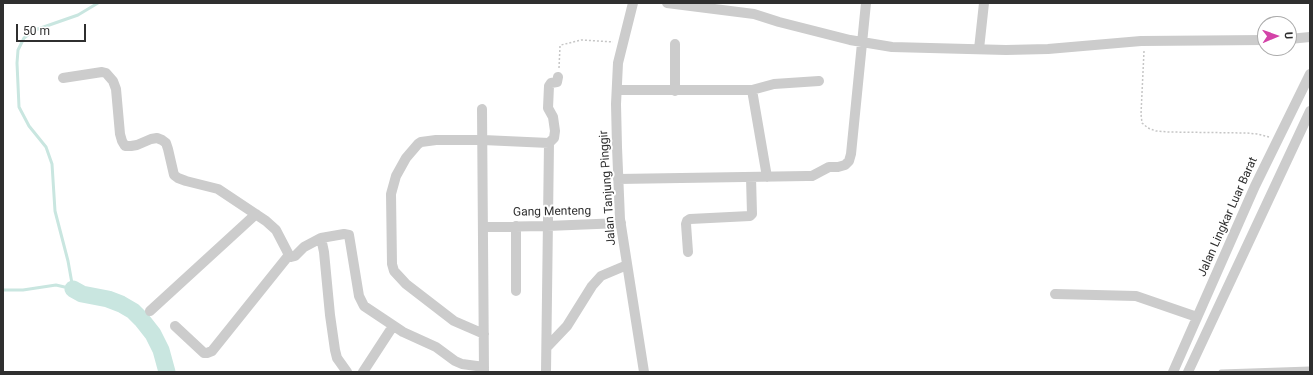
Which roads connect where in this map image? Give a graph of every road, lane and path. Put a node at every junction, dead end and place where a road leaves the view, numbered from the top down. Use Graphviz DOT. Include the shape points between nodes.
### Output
graph roads {
  1 [pos="633,3"];
  2 [pos="667,3"];
  3 [pos="866,3"];
  4 [pos="984,3"];
  5 [pos="1310,37"];
  6 [pos="1297,38"];
  7 [pos="1257,40"];
  8 [pos="1144,41"];
  9 [pos="623,43"];
  10 [pos="862,43"];
  11 [pos="675,44"];
  12 [pos="978,49"];
  13 [pos="1310,74"];
  14 [pos="558,77"];
  15 [pos="63,78"];
  16 [pos="819,81"];
  17 [pos="617,90"];
  18 [pos="752,90"];
  19 [pos="675,91"];
  20 [pos="482,110"];
  21 [pos="1310,111"];
  22 [pos="483,140"];
  23 [pos="1277,141"];
  24 [pos="549,143"];
  25 [pos="767,176"];
  26 [pos="751,177"];
  27 [pos="618,179"];
  28 [pos="256,214"];
  29 [pos="621,223"];
  30 [pos="516,226"];
  31 [pos="547,226"];
  32 [pos="483,227"];
  33 [pos="320,238"];
  34 [pos="688,252"];
  35 [pos="289,255"];
  36 [pos="627,264"];
  37 [pos="516,291"];
  38 [pos="1055,294"];
  39 [pos="150,312"];
  40 [pos="1197,317"];
  41 [pos="175,326"];
  42 [pos="393,326"];
  43 [pos="484,334"];
  44 [pos="547,347"];
  45 [pos="1310,369"];
  46 [pos="484,370"];
  47 [pos="347,372"];
  48 [pos="363,372"];
  49 [pos="546,372"];
  50 [pos="644,372"];
  51 [pos="1173,372"];
  52 [pos="1188,372"];
  53 [pos="1221,372"];
  1 -- 9 [label="street, Jalan Tanjung Pinggir"];
  2 -- 10 [label="street" via="754,14"];
  3 -- 10 [label="street"];
  4 -- 12 [label="street"];
  5 -- 6 [label="street"];
  7 -- 8 [label="street"];
  8 -- 12 [label="street" via="1048,49"];
  8 -- 23 [label="path" via="1141,114 1142,123 1148,128 1169,132 1257,134"];
  9 -- 14 [label="path" via="581,40 561,44"];
  9 -- 17 [label="street, Jalan Tanjung Pinggir" via="618,63"];
  10 -- 12 [label="street" via="892,47"];
  10 -- 25 [label="street" via="849,161 845,165 829,167 812,176"];
  11 -- 19 [label="street"];
  13 -- 23 [label="street, Jalan Lingkar Luar Barat"];
  14 -- 24 [label="street" via="557,82 549,86 548,108 555,131 554,138"];
  15 -- 28 [label="street" via="106,73 114,81 120,134 126,146 157,138 162,140 166,144 174,175 218,189"];
  16 -- 18 [label="street" via="774,84"];
  17 -- 19 [label="street"];
  17 -- 27 [label="street, Jalan Tanjung Pinggir"];
  18 -- 19 [label="street"];
  18 -- 25 [label="street"];
  20 -- 22 [label="street"];
  21 -- 52 [label="street"];
  22 -- 24 [label="street"];
  22 -- 32 [label="street"];
  22 -- 43 [label="street" via="436,140 418,144 396,176 391,194 394,272 454,321"];
  23 -- 40 [label="street, Jalan Lingkar Luar Barat"];
  24 -- 31 [label="street"];
  25 -- 26 [label="street"];
  26 -- 27 [label="street"];
  26 -- 34 [label="street" via="752,214 690,219 686,224"];
  27 -- 29 [label="street, Jalan Tanjung Pinggir"];
  28 -- 35 [label="street" via="276,230"];
  28 -- 39 [label="street"];
  29 -- 31 [label="street, Gang Menteng"];
  29 -- 36 [label="street, Jalan Tanjung Pinggir"];
  30 -- 31 [label="street, Gang Menteng"];
  30 -- 32 [label="street, Gang Menteng"];
  30 -- 37 [label="street"];
  31 -- 44 [label="street"];
  32 -- 43 [label="street"];
  33 -- 35 [label="street" via="304,247 295,256"];
  33 -- 42 [label="street" via="344,234 349,236 361,301 364,306"];
  33 -- 47 [label="street" via="324,252 335,350 339,362"];
  35 -- 41 [label="street" via="212,351 204,353"];
  36 -- 44 [label="street" via="601,276 567,326"];
  36 -- 50 [label="street, Jalan Tanjung Pinggir"];
  38 -- 40 [label="street" via="1136,296"];
  40 -- 51 [label="street, Jalan Lingkar Luar Barat"];
  42 -- 46 [label="street" via="436,347 455,361"];
  42 -- 48 [label="street"];
  43 -- 46 [label="street"];
  44 -- 49 [label="street"];
  45 -- 53 [label="lane"];
}
